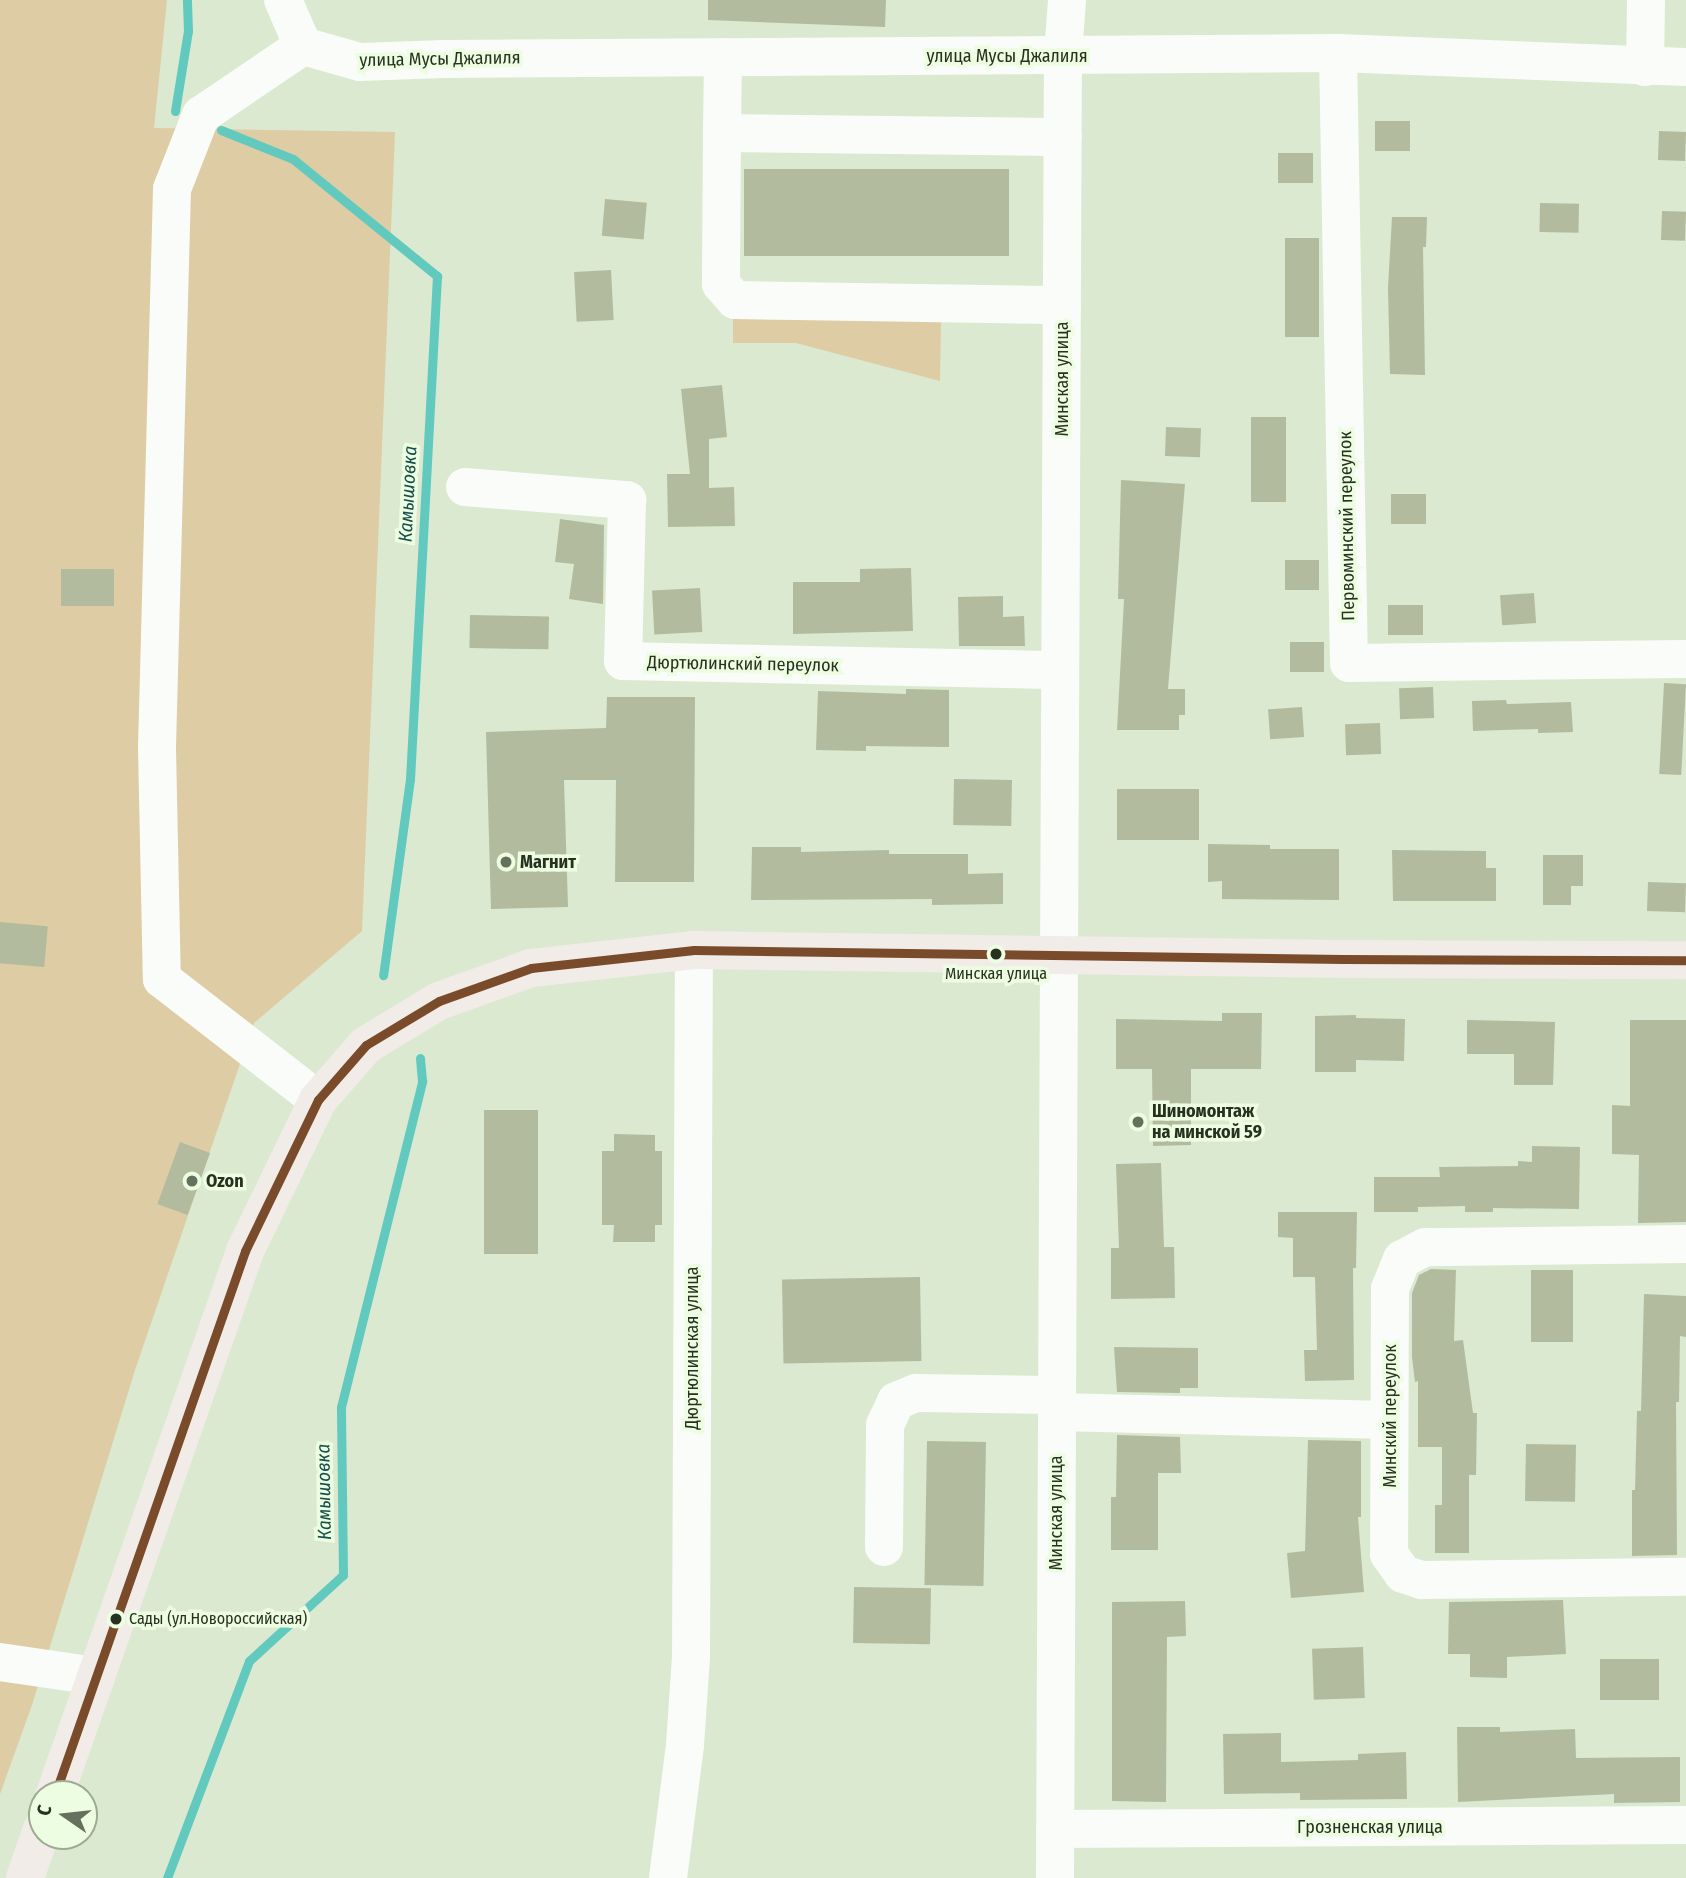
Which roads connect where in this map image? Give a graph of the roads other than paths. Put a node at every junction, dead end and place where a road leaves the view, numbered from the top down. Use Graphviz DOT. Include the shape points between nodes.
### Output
graph roads {
  1 [pos="283,0"];
  2 [pos="1067,0"];
  3 [pos="1646,0"];
  4 [pos="303,46"];
  5 [pos="1338,53"];
  6 [pos="1063,55"];
  7 [pos="723,57"];
  8 [pos="1645,67"];
  9 [pos="1686,67"];
  10 [pos="722,133"];
  11 [pos="1063,137"];
  12 [pos="1062,306"];
  13 [pos="465,486"];
  14 [pos="1686,659"];
  15 [pos="1060,670"];
  16 [pos="694,950"];
  17 [pos="1059,955"];
  18 [pos="1686,960"];
  19 [pos="318,1100"];
  20 [pos="1686,1244"];
  21 [pos="1057,1403"];
  22 [pos="1389,1420"];
  23 [pos="884,1547"];
  24 [pos="1686,1577"];
  25 [pos="0,1662"];
  26 [pos="96,1676"];
  27 [pos="60,1780"];
  28 [pos="1686,1825"];
  29 [pos="1055,1829"];
  30 [pos="34,1850"];
  31 [pos="24,1878"];
  32 [pos="667,1878"];
  33 [pos="1055,1878"];
  1 -- 4 [label="street"];
  2 -- 6 [label="street, Минская улица"];
  3 -- 8 [label="street"];
  4 -- 7 [label="street, улица Мусы Джалиля" via="360,62"];
  4 -- 19 [label="street" via="201,115 172,189 157,748 162,979"];
  5 -- 6 [label="street, улица Мусы Джалиля"];
  5 -- 8 [label="street, улица Мусы Джалиля"];
  5 -- 14 [label="street, Первоминский переулок" via="1349,663"];
  6 -- 7 [label="street, улица Мусы Джалиля"];
  6 -- 11 [label="street, Минская улица"];
  7 -- 10 [label="street"];
  8 -- 9 [label="street, улица Мусы Джалиля"];
  10 -- 11 [label="street"];
  10 -- 12 [label="street" via="721,284 735,300"];
  11 -- 12 [label="street, Минская улица"];
  12 -- 15 [label="street, Минская улица"];
  13 -- 15 [label="street, Дюртюлинский переулок" via="627,500 623,661"];
  15 -- 17 [label="street, Минская улица"];
  16 -- 17 [label="main road"];
  16 -- 19 [label="main road" via="531,968 439,1001 366,1045"];
  16 -- 32 [label="street, Дюртюлинская улица" via="691,1658"];
  17 -- 18 [label="main road"];
  17 -- 21 [label="street, Минская улица"];
  19 -- 26 [label="main road" via="245,1251"];
  20 -- 22 [label="street, Минский переулок" via="1425,1247 1402,1259 1390,1289"];
  21 -- 22 [label="street"];
  21 -- 23 [label="street" via="916,1393 896,1401 885,1425"];
  21 -- 29 [label="street, Минская улица"];
  22 -- 24 [label="street, Минский переулок" via="1389,1554 1403,1574 1422,1580"];
  25 -- 26 [label="street"];
  26 -- 27 [label="main road"];
  28 -- 29 [label="street, Грозненская улица"];
  29 -- 33 [label="street, Минская улица"];
  30 -- 31 [label="main road"];
}
